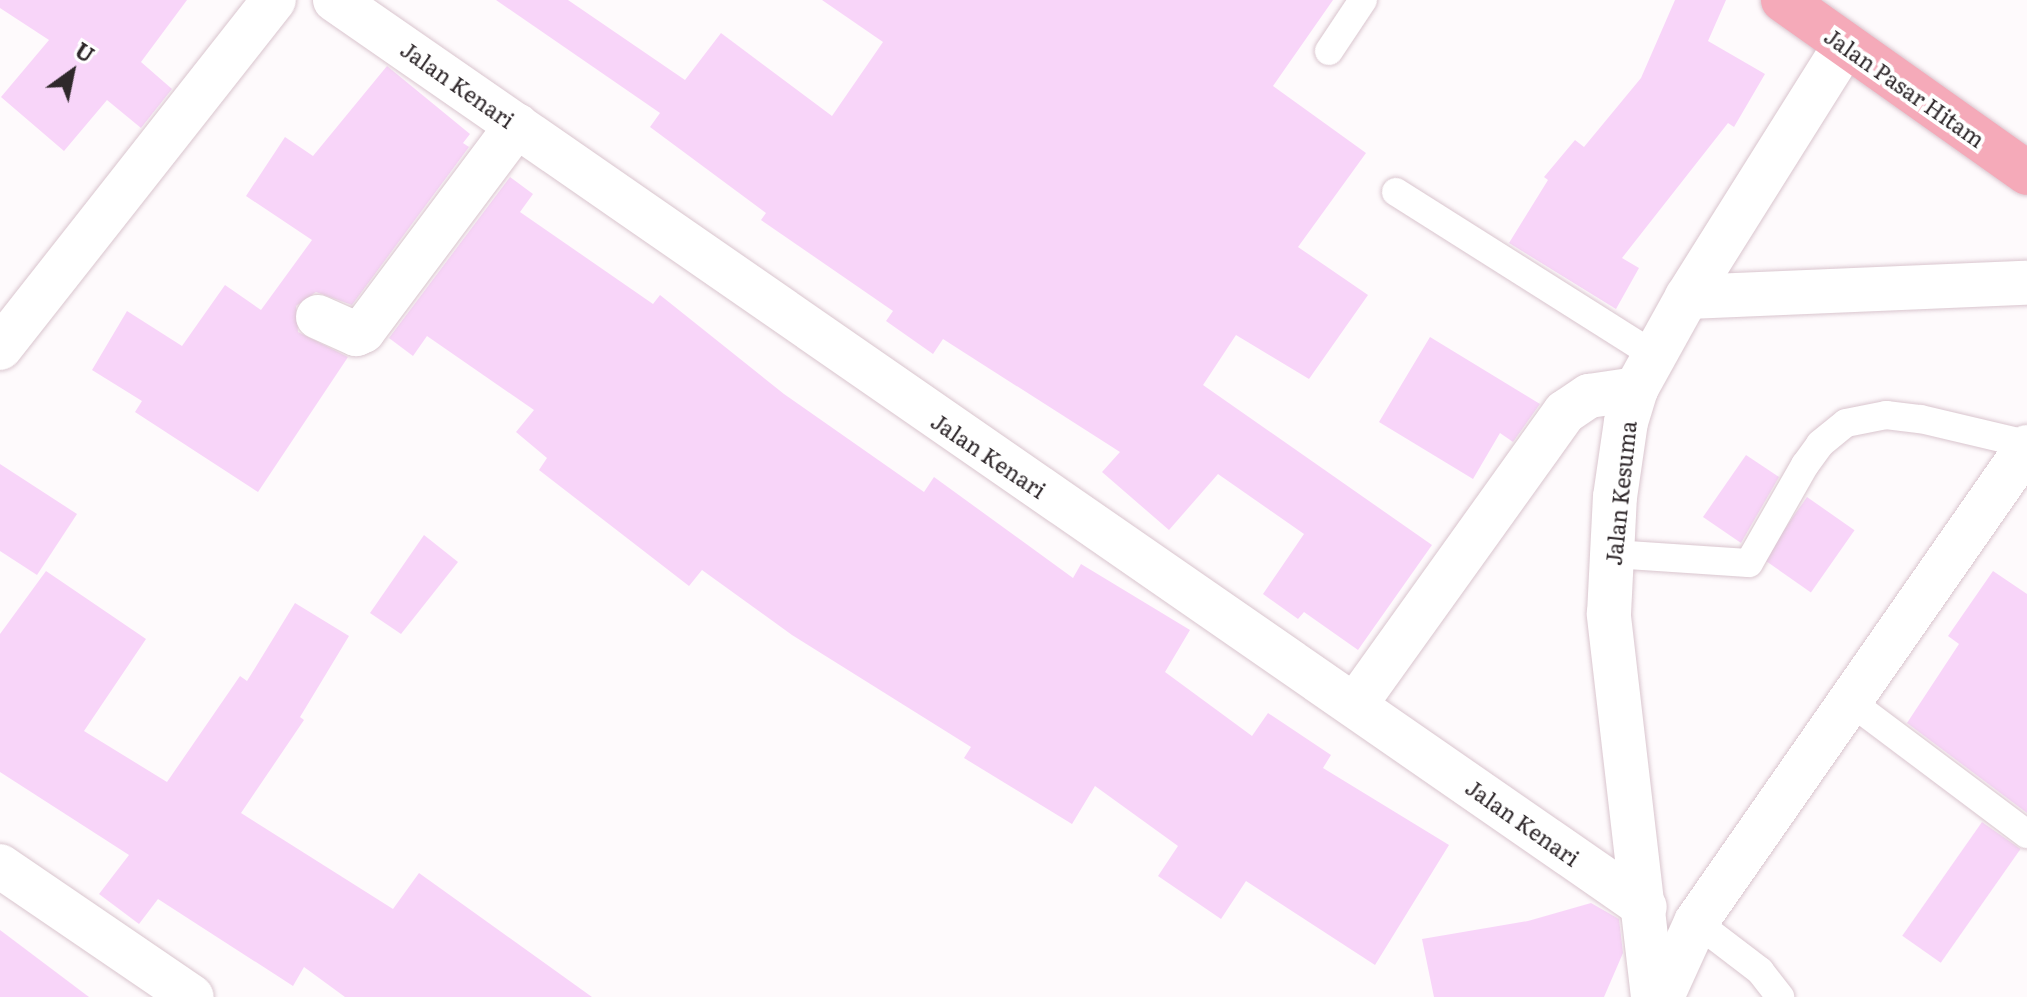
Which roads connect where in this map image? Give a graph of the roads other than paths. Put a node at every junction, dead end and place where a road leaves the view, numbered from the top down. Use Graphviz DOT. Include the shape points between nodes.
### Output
graph roads {
  1 [pos="274,0"];
  2 [pos="335,0"];
  3 [pos="1363,0"];
  4 [pos="1783,0"];
  5 [pos="1845,45"];
  6 [pos="1329,51"];
  7 [pos="517,125"];
  8 [pos="2027,173"];
  9 [pos="1396,192"];
  10 [pos="2027,283"];
  11 [pos="1687,297"];
  12 [pos="318,317"];
  13 [pos="0,348"];
  14 [pos="1645,373"];
  15 [pos="2027,445"];
  16 [pos="1612,554"];
  17 [pos="1847,699"];
  18 [pos="1355,705"];
  19 [pos="2027,834"];
  20 [pos="0,866"];
  21 [pos="1645,907"];
  22 [pos="1696,922"];
  23 [pos="192,997"];
  24 [pos="1653,997"];
  25 [pos="1662,997"];
  26 [pos="1780,997"];
  1 -- 13 [label="street"];
  2 -- 7 [label="street, Jalan Kenari"];
  3 -- 6 [label="lane"];
  4 -- 5 [label="main road, Jalan Pasar Hitam"];
  5 -- 8 [label="main road, Jalan Pasar Hitam"];
  5 -- 11 [label="street, Jalan Kesuma"];
  7 -- 12 [label="street" via="363,331 356,334"];
  7 -- 18 [label="street, Jalan Kenari"];
  9 -- 14 [label="lane"];
  10 -- 11 [label="street"];
  11 -- 14 [label="street, Jalan Kesuma"];
  14 -- 16 [label="street, Jalan Kesuma" via="1615,497"];
  14 -- 18 [label="street" via="1565,412"];
  15 -- 16 [label="lane" via="1921,419 1886,415 1846,423 1813,454 1749,563"];
  15 -- 17 [label="street"];
  16 -- 21 [label="street, Jalan Kesuma" via="1614,683"];
  17 -- 19 [label="lane"];
  17 -- 22 [label="street"];
  18 -- 21 [label="street, Jalan Kenari"];
  20 -- 23 [label="street"];
  21 -- 24 [label="street, Jalan Kesuma"];
  22 -- 25 [label="street"];
  22 -- 26 [label="lane" via="1760,971"];
}
